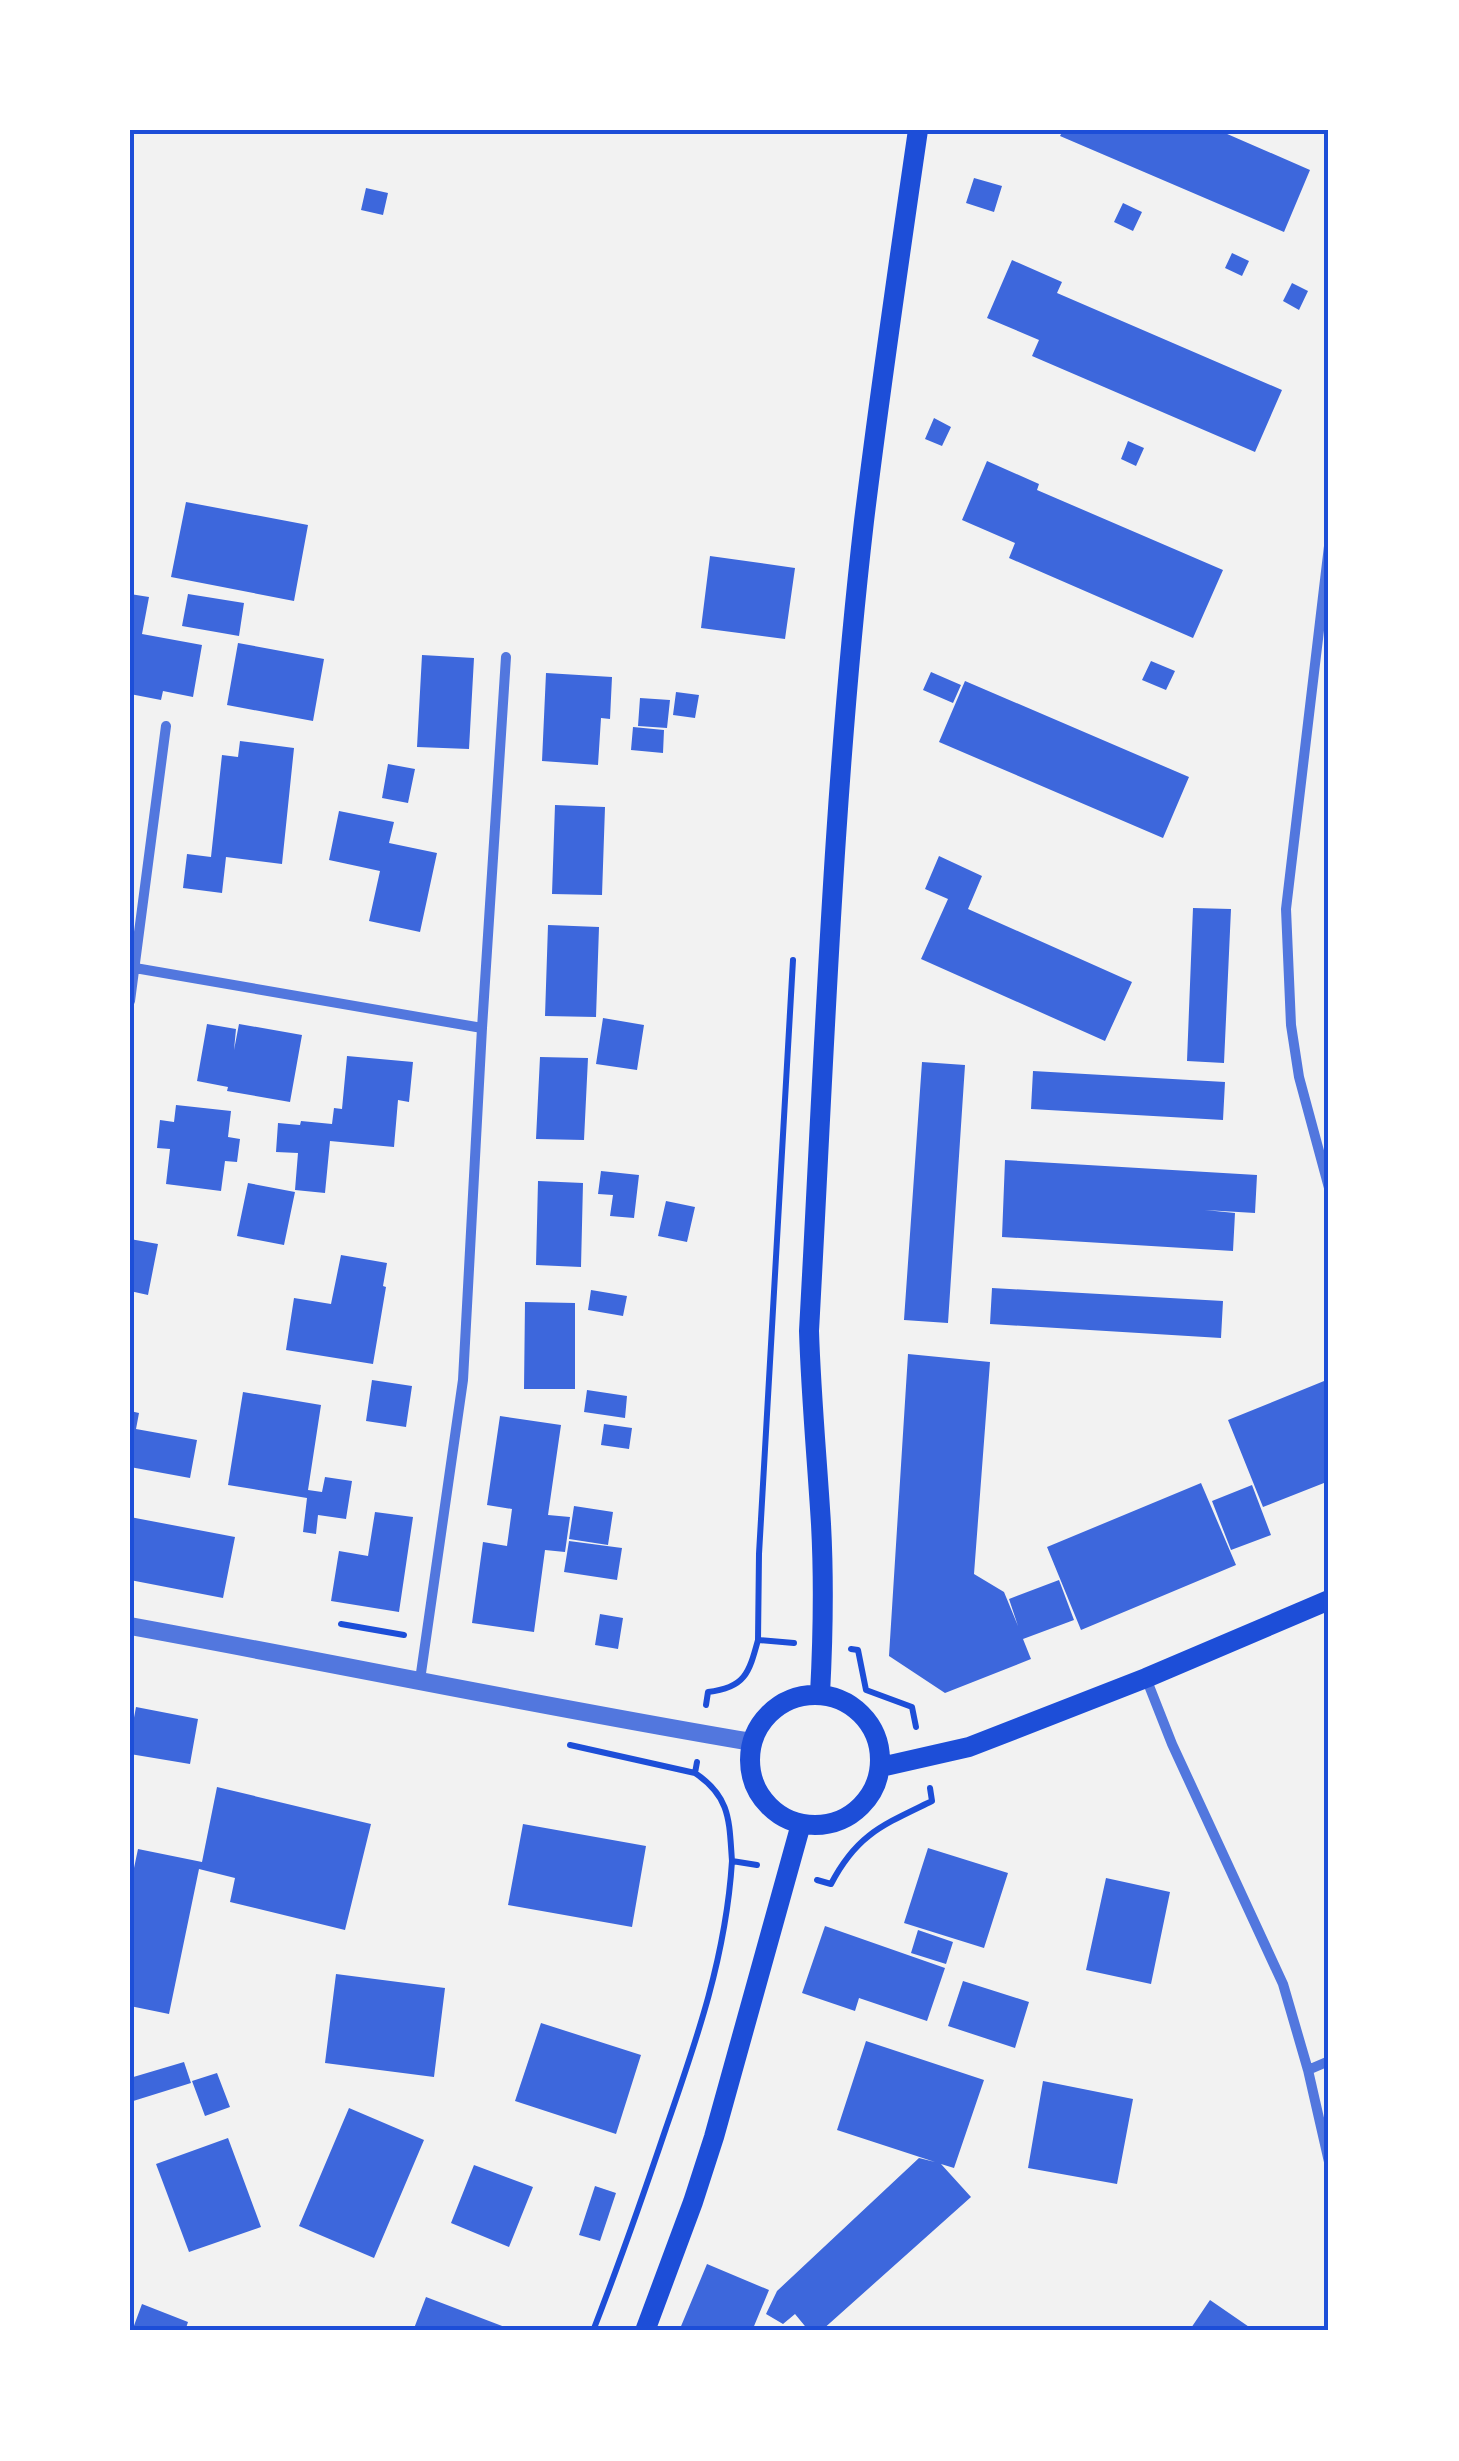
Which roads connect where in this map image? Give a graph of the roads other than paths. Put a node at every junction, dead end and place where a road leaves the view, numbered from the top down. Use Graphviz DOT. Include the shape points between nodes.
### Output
graph roads {
  1 [pos="918,130"];
  2 [pos="1329,546"];
  3 [pos="506,657"];
  4 [pos="166,726"];
  5 [pos="135,968"];
  6 [pos="130,1002"];
  7 [pos="482,1028"];
  8 [pos="1329,1188"];
  9 [pos="1329,1600"];
  10 [pos="130,1626"];
  11 [pos="1146,1678"];
  12 [pos="420,1680"];
  13 [pos="820,1694"];
  14 [pos="752,1742"];
  15 [pos="881,1768"];
  16 [pos="801,1824"];
  17 [pos="1329,2060"];
  18 [pos="1308,2070"];
  19 [pos="1329,2162"];
  20 [pos="645,2331"];
  1 -- 13 [label="main road" via="864,522 834,898 809,1330 821,1527"];
  2 -- 8 [label="street" via="1286,910 1296,1060"];
  3 -- 7 [label="street"];
  4 -- 5 [label="street"];
  5 -- 6 [label="street"];
  5 -- 7 [label="street"];
  7 -- 12 [label="street" via="463,1380"];
  9 -- 11 [label="main road"];
  10 -- 12 [label="street"];
  11 -- 15 [label="main road" via="969,1747"];
  11 -- 18 [label="street" via="1283,1984"];
  12 -- 14 [label="street"];
  13 -- 14 [label="main road" via="770,1712"];
  13 -- 15 [label="main road" via="866,1719 880,1746"];
  14 -- 16 [label="main road" via="749,1760 759,1794"];
  15 -- 16 [label="main road" via="875,1789 844,1820"];
  16 -- 20 [label="main road" via="714,2137"];
  17 -- 18 [label="street"];
  18 -- 19 [label="street"];
}
